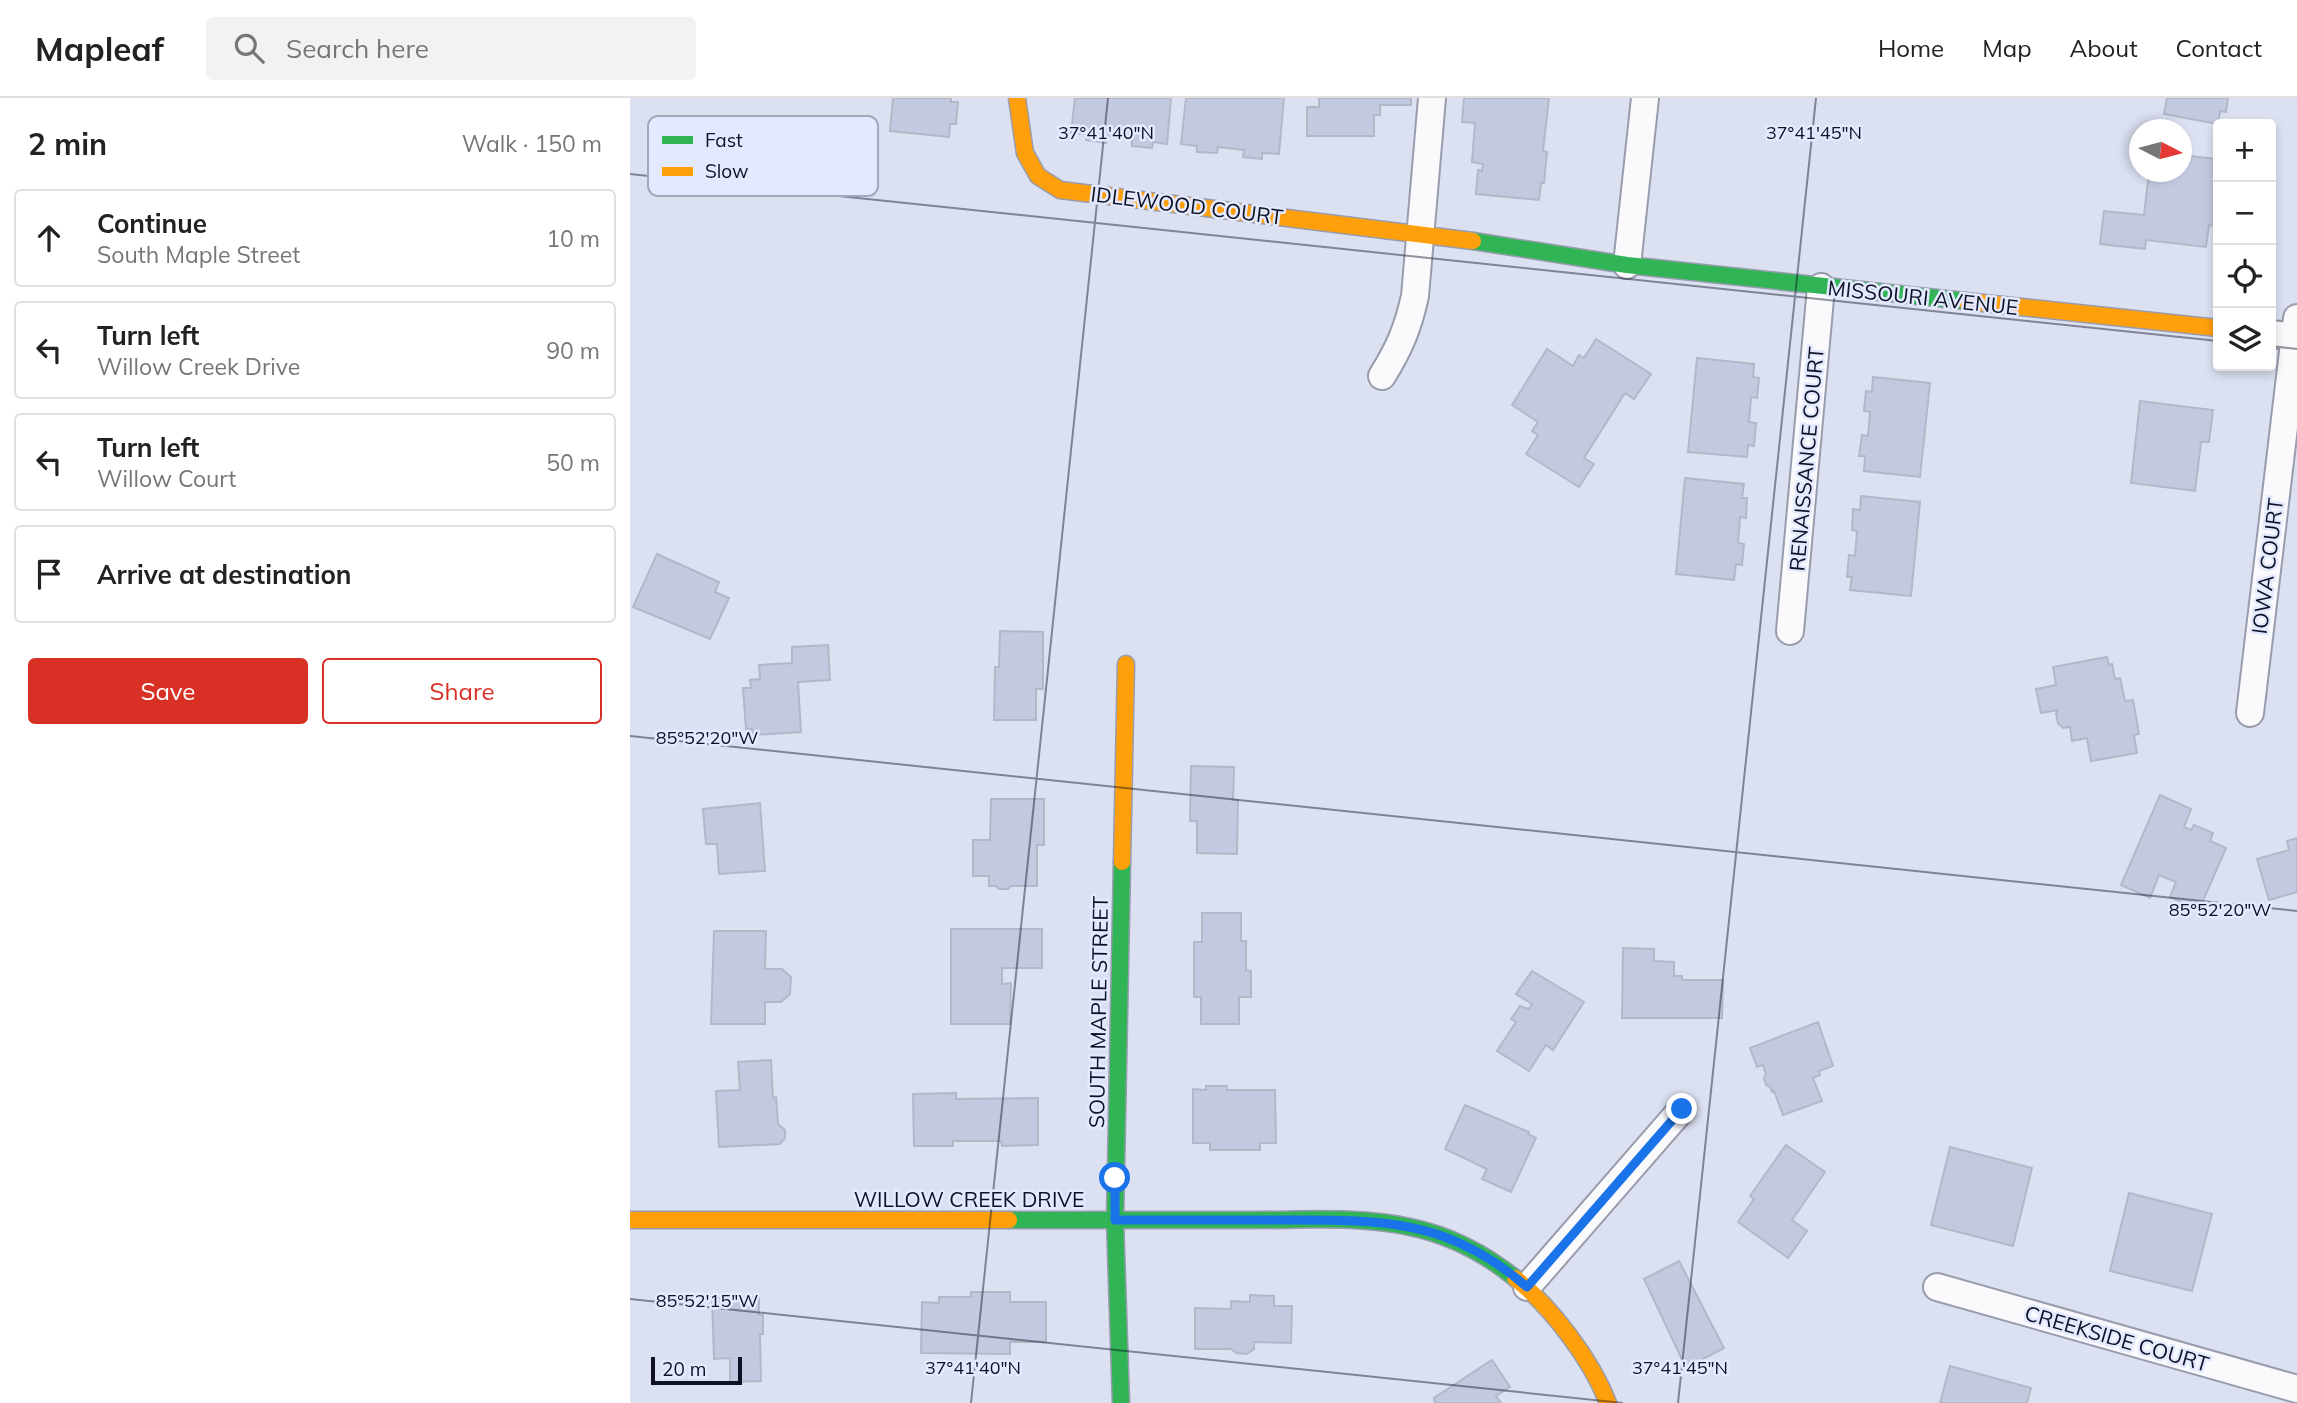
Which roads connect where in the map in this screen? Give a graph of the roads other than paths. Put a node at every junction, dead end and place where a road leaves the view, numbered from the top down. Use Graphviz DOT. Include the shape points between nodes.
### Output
graph roads {
  1 [pos="1017,98"];
  2 [pos="1432,98"];
  3 [pos="1645,98"];
  4 [pos="1422,233"];
  5 [pos="1627,265"];
  6 [pos="1821,286"];
  7 [pos="2213,327"];
  8 [pos="2290,332"];
  9 [pos="1382,376"];
  10 [pos="1790,631"];
  11 [pos="1126,664"];
  12 [pos="2250,713"];
  13 [pos="1682,1109"];
  14 [pos="630,1220"];
  15 [pos="1115,1220"];
  16 [pos="1527,1287"];
  17 [pos="1937,1287"];
  18 [pos="2297,1388"];
  19 [pos="1121,1403"];
  20 [pos="1608,1403"];
  1 -- 4 [label="street, IDLEWOOD COURT" via="1025,153 1038,176 1060,190"];
  2 -- 4 [label="street"];
  3 -- 5 [label="street"];
  4 -- 5 [label="street, IDLEWOOD COURT"];
  4 -- 9 [label="street" via="1409,326"];
  5 -- 6 [label="street, MISSOURI AVENUE"];
  6 -- 7 [label="street, MISSOURI AVENUE"];
  6 -- 10 [label="street, RENAISSANCE COURT"];
  8 -- 12 [label="street, IOWA COURT"];
  11 -- 15 [label="street, SOUTH MAPLE STREET"];
  13 -- 16 [label="street"];
  14 -- 15 [label="street, WILLOW CREEK DRIVE"];
  15 -- 16 [label="street, WILLOW CREEK DRIVE" via="1330,1220 1409,1227 1446,1237 1480,1254"];
  15 -- 19 [label="street, SOUTH MAPLE STREET"];
  16 -- 20 [label="street, WILLOW CREEK DRIVE" via="1566,1332"];
  17 -- 18 [label="street, CREEKSIDE COURT"];
}
